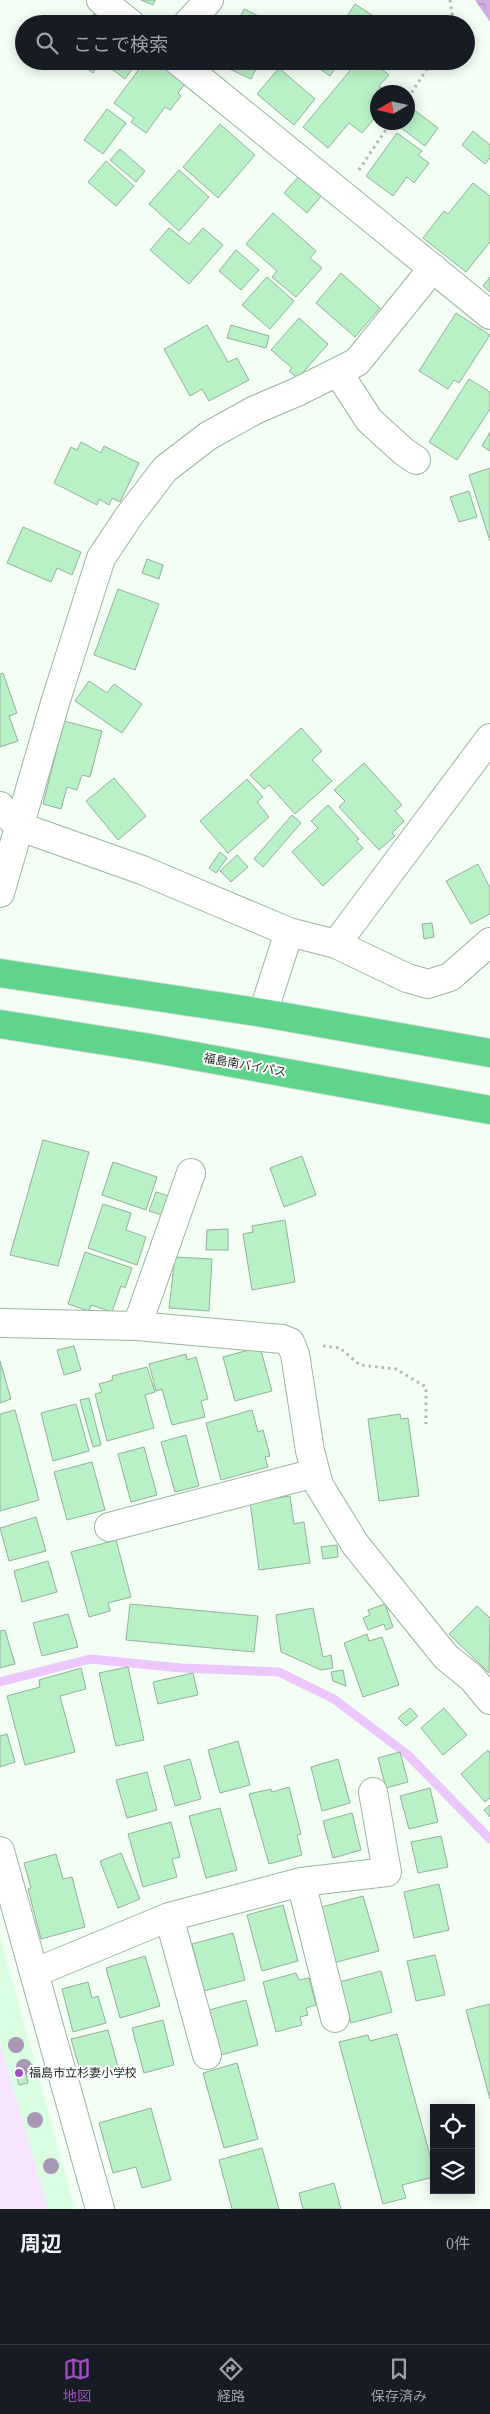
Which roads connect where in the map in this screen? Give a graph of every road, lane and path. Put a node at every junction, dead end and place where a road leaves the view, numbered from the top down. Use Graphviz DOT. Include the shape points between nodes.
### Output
graph roads {
  1 [pos="101,0"];
  2 [pos="209,0"];
  3 [pos="450,0"];
  4 [pos="120,15"];
  5 [pos="195,15"];
  6 [pos="453,15"];
  7 [pos="189,70"];
  8 [pos="426,70"];
  9 [pos="415,87"];
  10 [pos="386,130"];
  11 [pos="343,193"];
  12 [pos="433,268"];
  13 [pos="490,315"];
  14 [pos="338,372"];
  15 [pos="416,460"];
  16 [pos="490,738"];
  17 [pos="0,806"];
  18 [pos="18,826"];
  19 [pos="0,893"];
  20 [pos="289,932"];
  21 [pos="490,942"];
  22 [pos="336,944"];
  23 [pos="4,974"];
  24 [pos="263,1013"];
  25 [pos="0,1024"];
  26 [pos="490,1053"];
  27 [pos="490,1110"];
  28 [pos="191,1173"];
  29 [pos="0,1323"];
  30 [pos="137,1326"];
  31 [pos="290,1342"];
  32 [pos="426,1424"];
  33 [pos="315,1473"];
  34 [pos="109,1527"];
  35 [pos="490,1700"];
  36 [pos="373,1792"];
  37 [pos="0,1851"];
  38 [pos="301,1882"];
  39 [pos="169,1916"];
  40 [pos="34,1973"];
  41 [pos="335,2018"];
  42 [pos="207,2056"];
  43 [pos="100,2209"];
  1 -- 4 [label="street"];
  2 -- 5 [label="street"];
  3 -- 6 [label="path"];
  7 -- 11 [label="street"];
  8 -- 9 [label="path"];
  10 -- 11 [label="path"];
  11 -- 12 [label="street"];
  12 -- 13 [label="street"];
  12 -- 14 [label="street" via="357,362"];
  14 -- 15 [label="street" via="368,420"];
  14 -- 18 [label="street" via="255,410 208,436 165,470 129,516 101,558"];
  16 -- 22 [label="street"];
  17 -- 18 [label="street"];
  18 -- 19 [label="street"];
  18 -- 20 [label="street" via="142,870"];
  20 -- 22 [label="street"];
  20 -- 24 [label="street"];
  21 -- 22 [label="street" via="450,977 428,984 407,978"];
  23 -- 24 [label="highway"];
  24 -- 26 [label="highway"];
  25 -- 27 [label="highway, 福島南バイパス"];
  28 -- 30 [label="street"];
  29 -- 30 [label="street"];
  30 -- 31 [label="street"];
  31 -- 32 [label="path" via="340,1348 360,1365 396,1369 426,1387"];
  31 -- 33 [label="street" via="295,1354"];
  33 -- 34 [label="street"];
  33 -- 35 [label="street" via="355,1544 446,1657 472,1678"];
  36 -- 38 [label="street" via="387,1872"];
  37 -- 40 [label="street"];
  38 -- 39 [label="street"];
  38 -- 41 [label="street"];
  39 -- 40 [label="street"];
  39 -- 42 [label="street"];
  40 -- 43 [label="street"];
}
